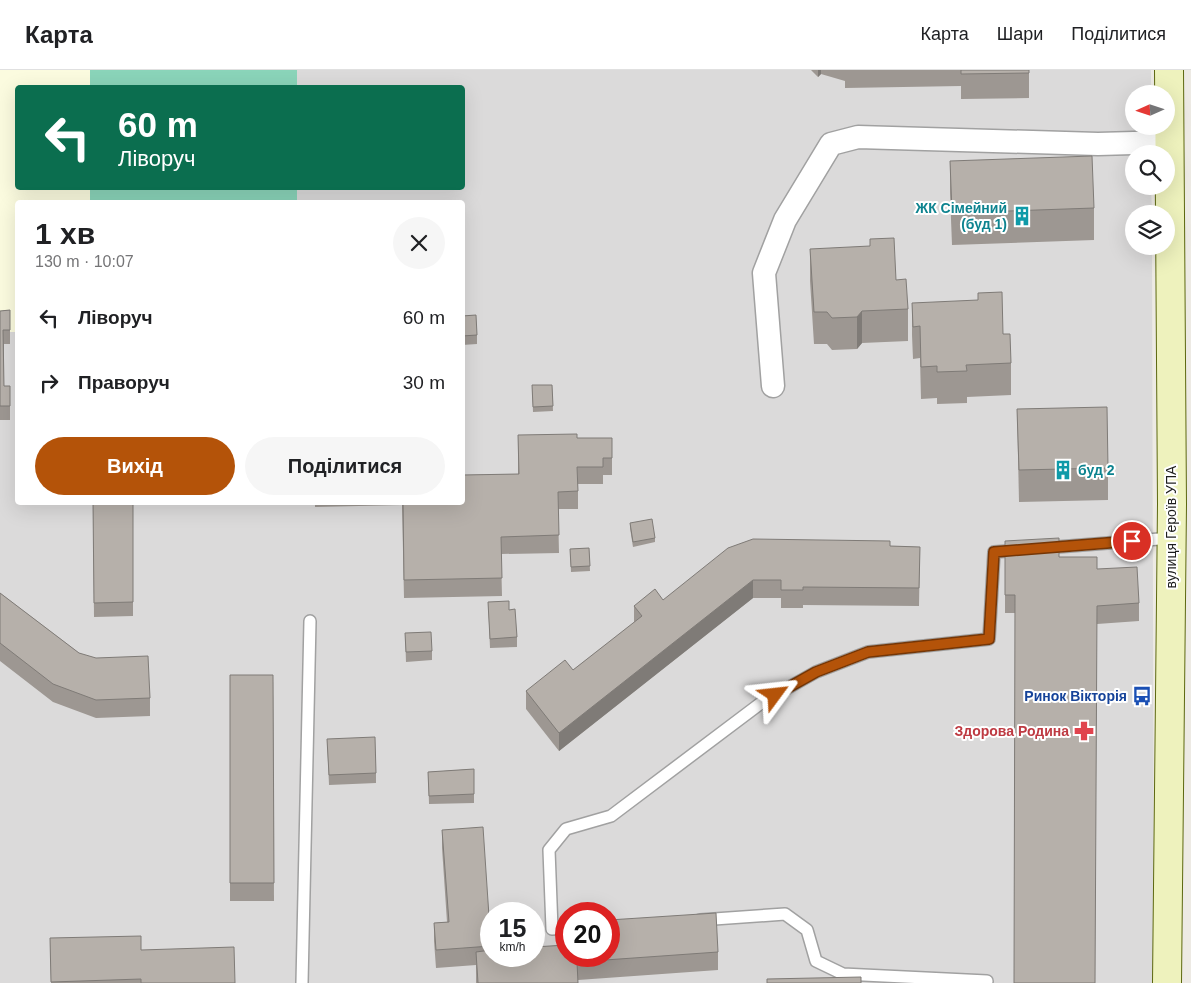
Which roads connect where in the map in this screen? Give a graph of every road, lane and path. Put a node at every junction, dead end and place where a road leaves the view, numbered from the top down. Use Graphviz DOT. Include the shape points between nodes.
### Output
graph roads {
  1 [pos="1169,70"];
  2 [pos="1170,142"];
  3 [pos="773,386"];
  4 [pos="1172,538"];
  5 [pos="310,621"];
  6 [pos="687,921"];
  7 [pos="555,929"];
  8 [pos="987,981"];
  9 [pos="302,983"];
  10 [pos="1167,983"];
  1 -- 2 [label="street, вулиця Героїв УПА"];
  2 -- 3 [label="street" via="1098,144 858,137 830,144 785,220 764,273"];
  2 -- 4 [label="street, вулиця Героїв УПА"];
  4 -- 7 [label="lane" via="994,552 989,639 868,652 816,672 761,703 611,816 566,829 549,850 552,929"];
  4 -- 10 [label="street, вулиця Героїв УПА"];
  5 -- 9 [label="lane"];
  6 -- 8 [label="lane" via="785,914 807,930 816,961 843,974"];
}
